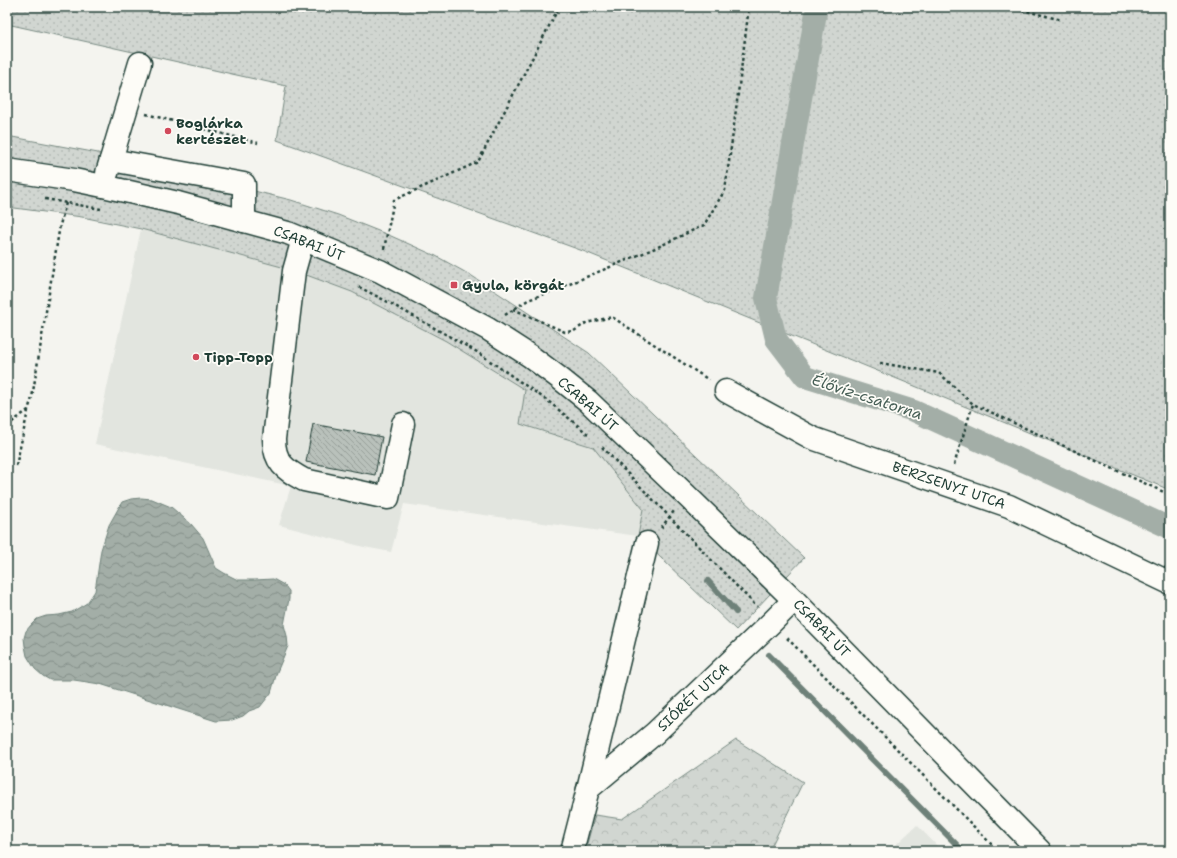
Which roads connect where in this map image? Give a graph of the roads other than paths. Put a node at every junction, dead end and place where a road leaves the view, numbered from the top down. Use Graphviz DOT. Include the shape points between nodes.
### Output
graph roads {
  1 [pos="140,63"];
  2 [pos="111,160"];
  3 [pos="7,170"];
  4 [pos="103,186"];
  5 [pos="244,220"];
  6 [pos="302,239"];
  7 [pos="726,391"];
  8 [pos="403,424"];
  9 [pos="647,543"];
  10 [pos="1170,583"];
  11 [pos="794,600"];
  12 [pos="588,789"];
  13 [pos="572,851"];
  14 [pos="1040,851"];
  1 -- 2 [label="street"];
  2 -- 4 [label="street"];
  2 -- 5 [label="street" via="244,184"];
  3 -- 4 [label="street, CSABAI ÚT"];
  4 -- 5 [label="street, CSABAI ÚT"];
  5 -- 6 [label="street, CSABAI ÚT"];
  6 -- 8 [label="street" via="294,271 274,439 276,456 282,465 304,480 388,498"];
  6 -- 11 [label="street, CSABAI ÚT" via="380,271 488,329 530,356 588,401"];
  7 -- 10 [label="street, BERZSENYI UTCA" via="812,438 1009,506"];
  9 -- 12 [label="street"];
  11 -- 12 [label="street, SIÓRÉT UTCA" via="655,733"];
  11 -- 14 [label="street, CSABAI ÚT"];
  12 -- 13 [label="street"];
}
